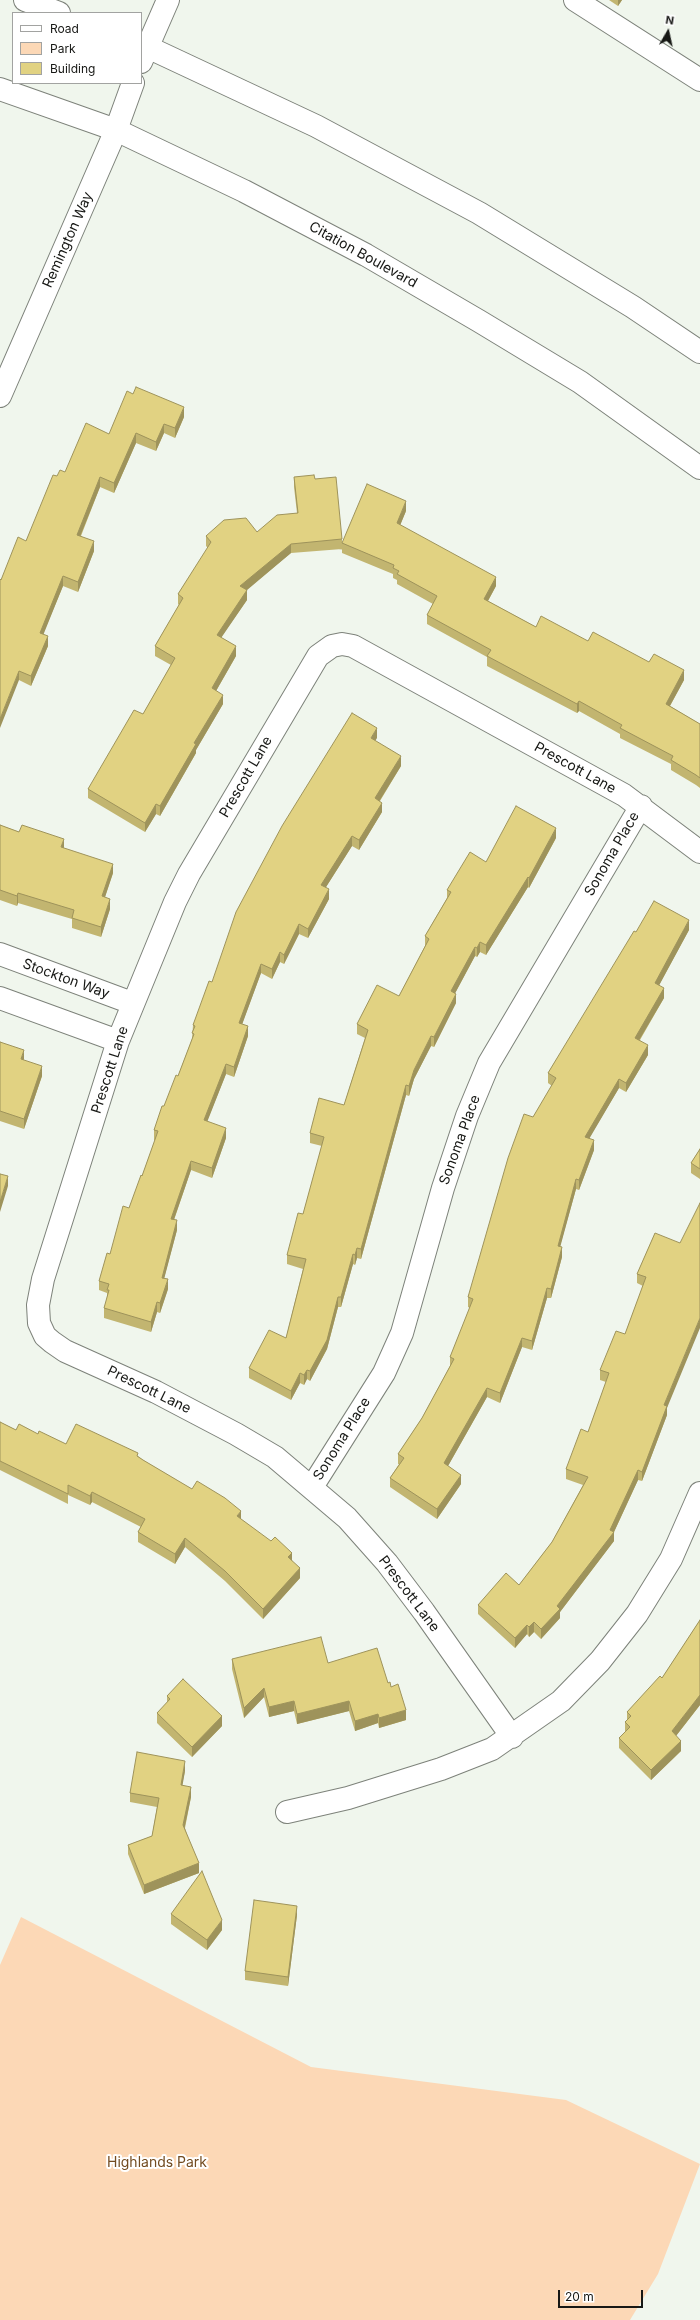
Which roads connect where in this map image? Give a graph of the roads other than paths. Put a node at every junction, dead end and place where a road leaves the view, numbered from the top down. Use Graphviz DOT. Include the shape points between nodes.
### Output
graph roads {
  1 [pos="25,0"];
  2 [pos="168,0"];
  3 [pos="575,0"];
  4 [pos="56,12"];
  5 [pos="143,51"];
  6 [pos="700,80"];
  7 [pos="133,84"];
  8 [pos="0,89"];
  9 [pos="116,130"];
  10 [pos="700,352"];
  11 [pos="0,396"];
  12 [pos="700,468"];
  13 [pos="640,806"];
  14 [pos="700,852"];
  15 [pos="0,954"];
  16 [pos="0,998"];
  17 [pos="132,1003"];
  18 [pos="118,1041"];
  19 [pos="312,1487"];
  20 [pos="700,1493"];
  21 [pos="512,1737"];
  22 [pos="287,1812"];
  1 -- 4 [label="street"];
  2 -- 5 [label="street"];
  3 -- 6 [label="street"];
  5 -- 10 [label="street" via="316,126 479,212 633,307"];
  7 -- 9 [label="street, Remington Way"];
  8 -- 9 [label="street, Citation Boulevard"];
  9 -- 11 [label="street, Remington Way"];
  9 -- 12 [label="street, Citation Boulevard" via="244,191 479,320 580,382"];
  13 -- 14 [label="street, Prescott Lane"];
  13 -- 17 [label="street, Prescott Lane" via="353,646 332,646 318,656 189,874"];
  13 -- 19 [label="street, Sonoma Place" via="489,1063 467,1116 443,1188 402,1333 384,1373"];
  15 -- 17 [label="street, Stockton Way"];
  16 -- 18 [label="street"];
  17 -- 18 [label="street, Prescott Lane"];
  18 -- 19 [label="street, Prescott Lane" via="42,1280 38,1305 40,1323 45,1336 65,1351 156,1392 236,1434 275,1457"];
  19 -- 21 [label="street, Prescott Lane" via="347,1518 387,1563"];
  20 -- 21 [label="street" via="671,1560 637,1614 600,1661 561,1701"];
  21 -- 22 [label="street" via="492,1749 441,1768 348,1798"];
}
